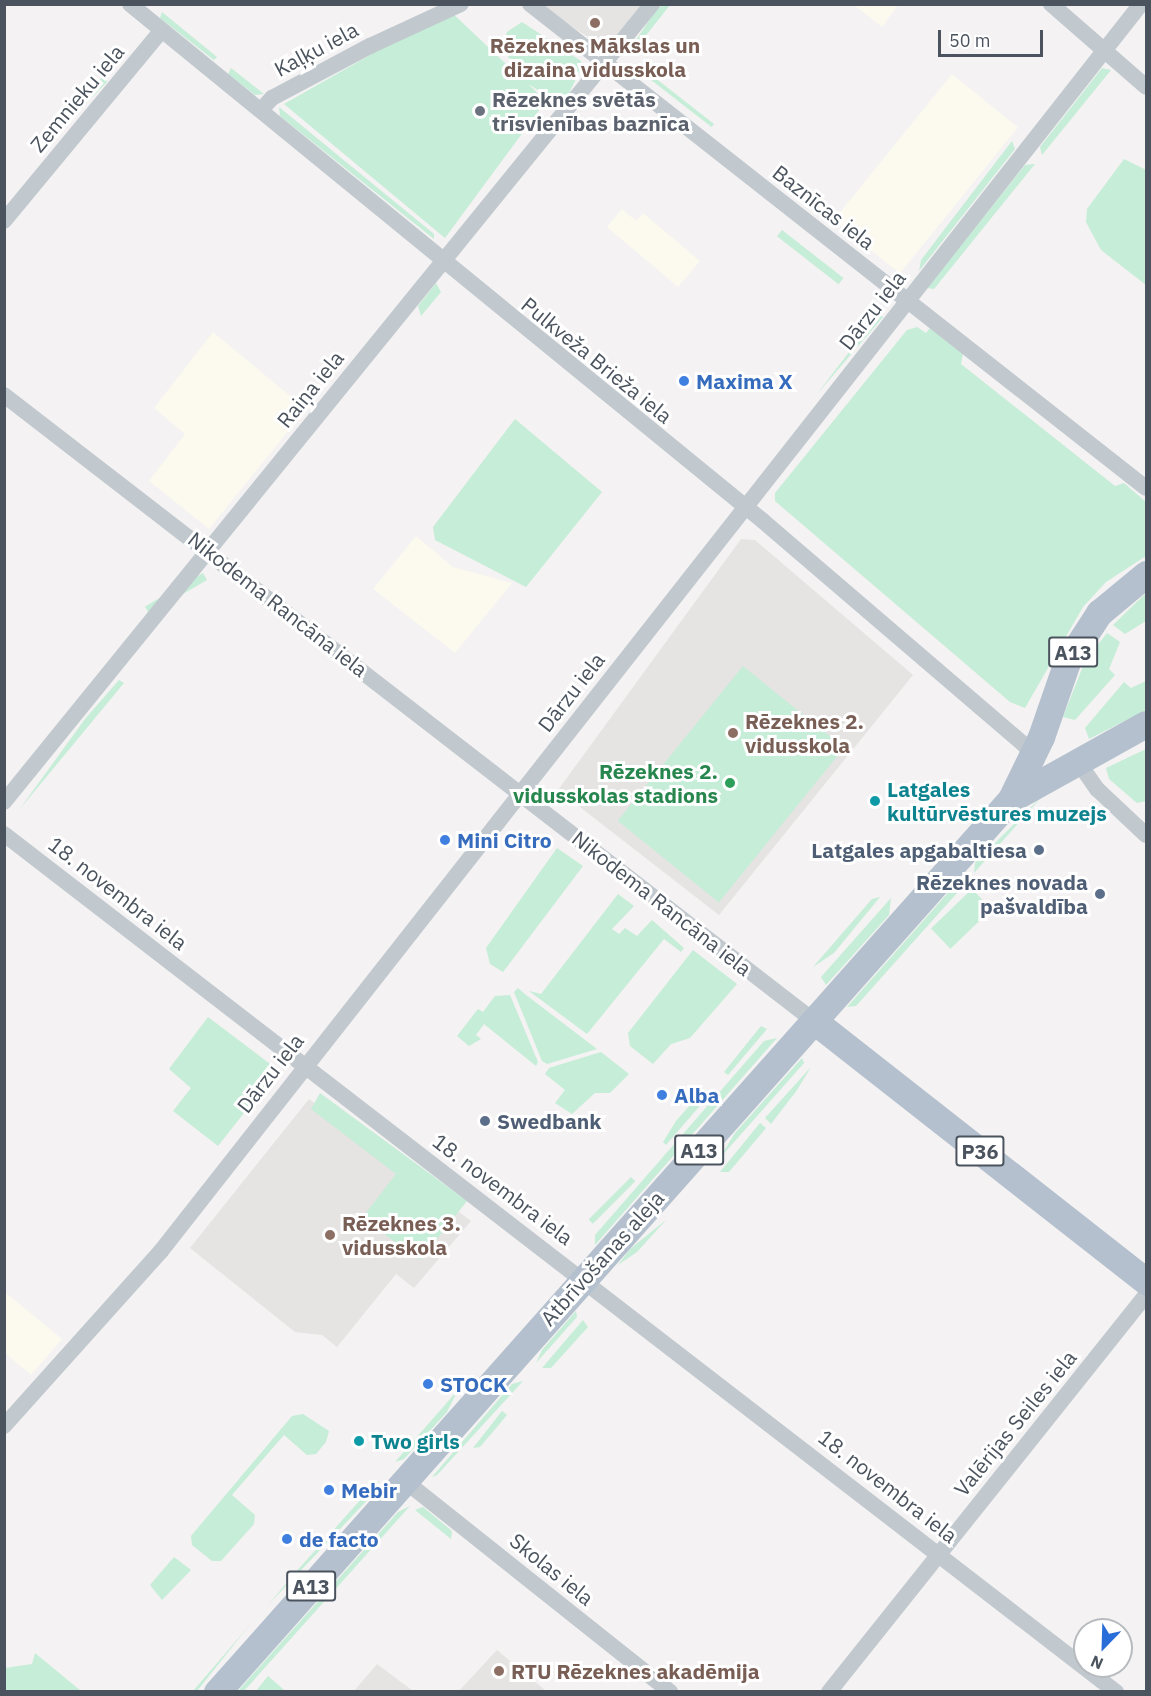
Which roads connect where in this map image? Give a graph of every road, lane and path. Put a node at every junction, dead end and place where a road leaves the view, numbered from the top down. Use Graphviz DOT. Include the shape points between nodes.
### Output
graph roads {
  1 [pos="461,4"];
  2 [pos="530,4"];
  3 [pos="652,4"];
  4 [pos="1051,4"];
  5 [pos="1141,4"];
  6 [pos="132,5"];
  7 [pos="161,31"];
  8 [pos="1105,51"];
  9 [pos="604,64"];
  10 [pos="1146,87"];
  11 [pos="262,109"];
  12 [pos="4,220"];
  13 [pos="442,261"];
  14 [pos="908,301"];
  15 [pos="4,395"];
  16 [pos="1146,488"];
  17 [pos="744,506"];
  18 [pos="208,550"];
  19 [pos="1146,574"];
  20 [pos="1046,719"];
  21 [pos="1146,724"];
  22 [pos="1034,753"];
  23 [pos="1076,759"];
  24 [pos="522,792"];
  25 [pos="1011,799"];
  26 [pos="4,802"];
  27 [pos="1144,829"];
  28 [pos="4,834"];
  29 [pos="814,1021"];
  30 [pos="304,1066"];
  31 [pos="584,1279"];
  32 [pos="1146,1281"];
  33 [pos="1146,1295"];
  34 [pos="4,1426"];
  35 [pos="405,1481"];
  36 [pos="939,1554"];
  37 [pos="217,1692"];
  38 [pos="670,1692"];
  39 [pos="829,1692"];
  40 [pos="1116,1692"];
  1 -- 11 [label="street, Kaļķu iela" via="369,46 272,98"];
  2 -- 9 [label="street, Baznīcas iela"];
  3 -- 9 [label="street, Raiņa iela"];
  4 -- 8 [label="street"];
  5 -- 8 [label="street, Dārzu iela"];
  6 -- 7 [label="street, Pulkveža Brieža iela"];
  7 -- 11 [label="street, Pulkveža Brieža iela"];
  7 -- 12 [label="street, Zemnieku iela"];
  8 -- 10 [label="street"];
  8 -- 14 [label="street, Dārzu iela"];
  9 -- 13 [label="street, Raiņa iela"];
  9 -- 14 [label="street, Baznīcas iela"];
  11 -- 13 [label="street, Pulkveža Brieža iela"];
  13 -- 17 [label="street, Pulkveža Brieža iela"];
  13 -- 18 [label="street, Raiņa iela"];
  14 -- 16 [label="street, Baznīcas iela"];
  14 -- 17 [label="street, Dārzu iela"];
  15 -- 18 [label="street, Nikodema Rancāna iela"];
  17 -- 22 [label="street, Pulkveža Brieža iela"];
  17 -- 24 [label="street, Dārzu iela"];
  18 -- 24 [label="street, Nikodema Rancāna iela"];
  18 -- 26 [label="street, Raiņa iela"];
  19 -- 20 [label="main road, Atbrīvošanas aleja / A13" via="1089,627 1055,686"];
  20 -- 22 [label="main road, Atbrīvošanas aleja / A13"];
  20 -- 23 [label="main road" via="1060,745"];
  21 -- 23 [label="main road, Atbrīvošanas aleja / A13"];
  22 -- 25 [label="main road, Atbrīvošanas aleja / A13"];
  23 -- 25 [label="main road, Atbrīvošanas aleja / A13"];
  23 -- 27 [label="street" via="1097,789"];
  24 -- 29 [label="street, Nikodema Rancāna iela"];
  24 -- 30 [label="street, Dārzu iela"];
  25 -- 29 [label="main road, Atbrīvošanas aleja / A13"];
  28 -- 30 [label="street, 18. novembra iela"];
  29 -- 31 [label="main road, Atbrīvošanas aleja / A13"];
  29 -- 32 [label="main road, Nikodema Rancāna iela / P36"];
  30 -- 31 [label="street, 18. novembra iela"];
  30 -- 34 [label="street, Dārzu iela" via="161,1251"];
  31 -- 35 [label="main road, Atbrīvošanas aleja / A13"];
  31 -- 36 [label="street, 18. novembra iela"];
  33 -- 36 [label="street, Valērijas Seiles iela"];
  35 -- 37 [label="main road, Atbrīvošanas aleja / A13"];
  35 -- 38 [label="street, Skolas iela"];
  36 -- 39 [label="street, Valērijas Seiles iela"];
  36 -- 40 [label="street, 18. novembra iela"];
}
